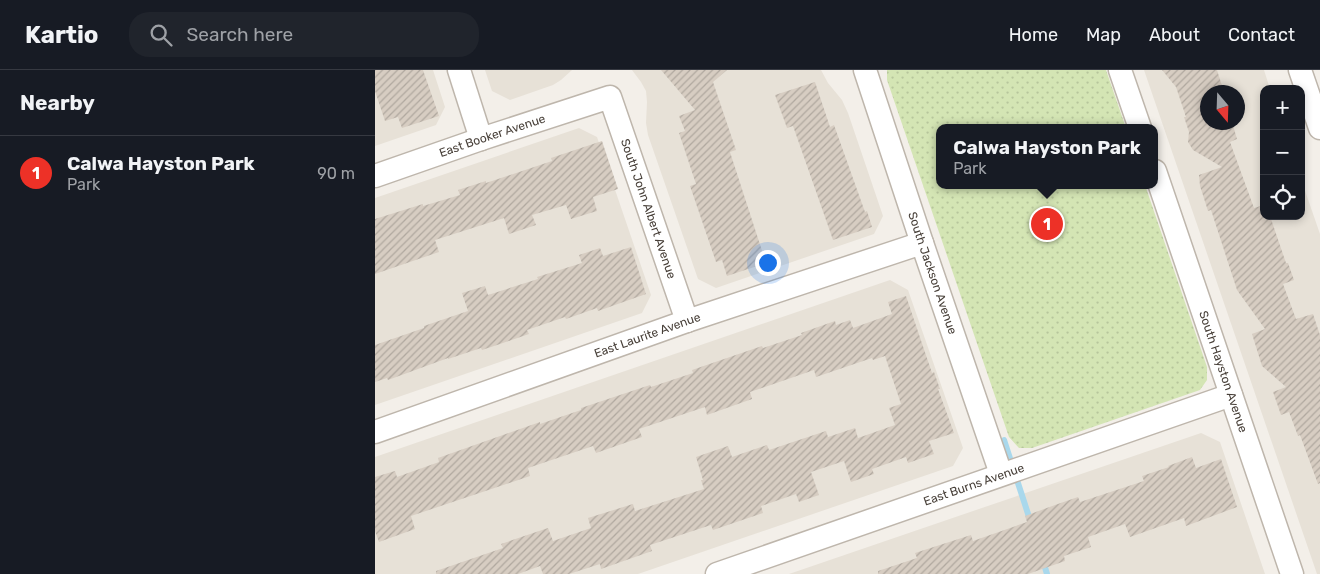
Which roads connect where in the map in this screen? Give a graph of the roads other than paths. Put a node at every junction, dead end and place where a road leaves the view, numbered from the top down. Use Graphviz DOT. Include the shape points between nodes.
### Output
graph roads {
  1 [pos="459,70"];
  2 [pos="865,70"];
  3 [pos="1120,70"];
  4 [pos="1300,70"];
  5 [pos="610,97"];
  6 [pos="1139,124"];
  7 [pos="1320,128"];
  8 [pos="481,139"];
  9 [pos="375,176"];
  10 [pos="1158,180"];
  11 [pos="922,243"];
  12 [pos="687,321"];
  13 [pos="1231,395"];
  14 [pos="375,432"];
  15 [pos="1001,474"];
  16 [pos="717,574"];
  17 [pos="1292,574"];
  1 -- 8 [label="street"];
  2 -- 11 [label="street, South Jackson Avenue"];
  3 -- 6 [label="street"];
  4 -- 7 [label="street"];
  5 -- 8 [label="street, East Booker Avenue"];
  5 -- 12 [label="street, South John Albert Avenue"];
  8 -- 9 [label="street, East Booker Avenue"];
  10 -- 13 [label="street, South Hayston Avenue"];
  11 -- 12 [label="street, East Laurite Avenue"];
  11 -- 15 [label="street, South Jackson Avenue"];
  12 -- 14 [label="street, East Laurite Avenue"];
  13 -- 15 [label="street, East Burns Avenue"];
  13 -- 17 [label="street, South Hayston Avenue"];
  15 -- 16 [label="street, East Burns Avenue"];
}
